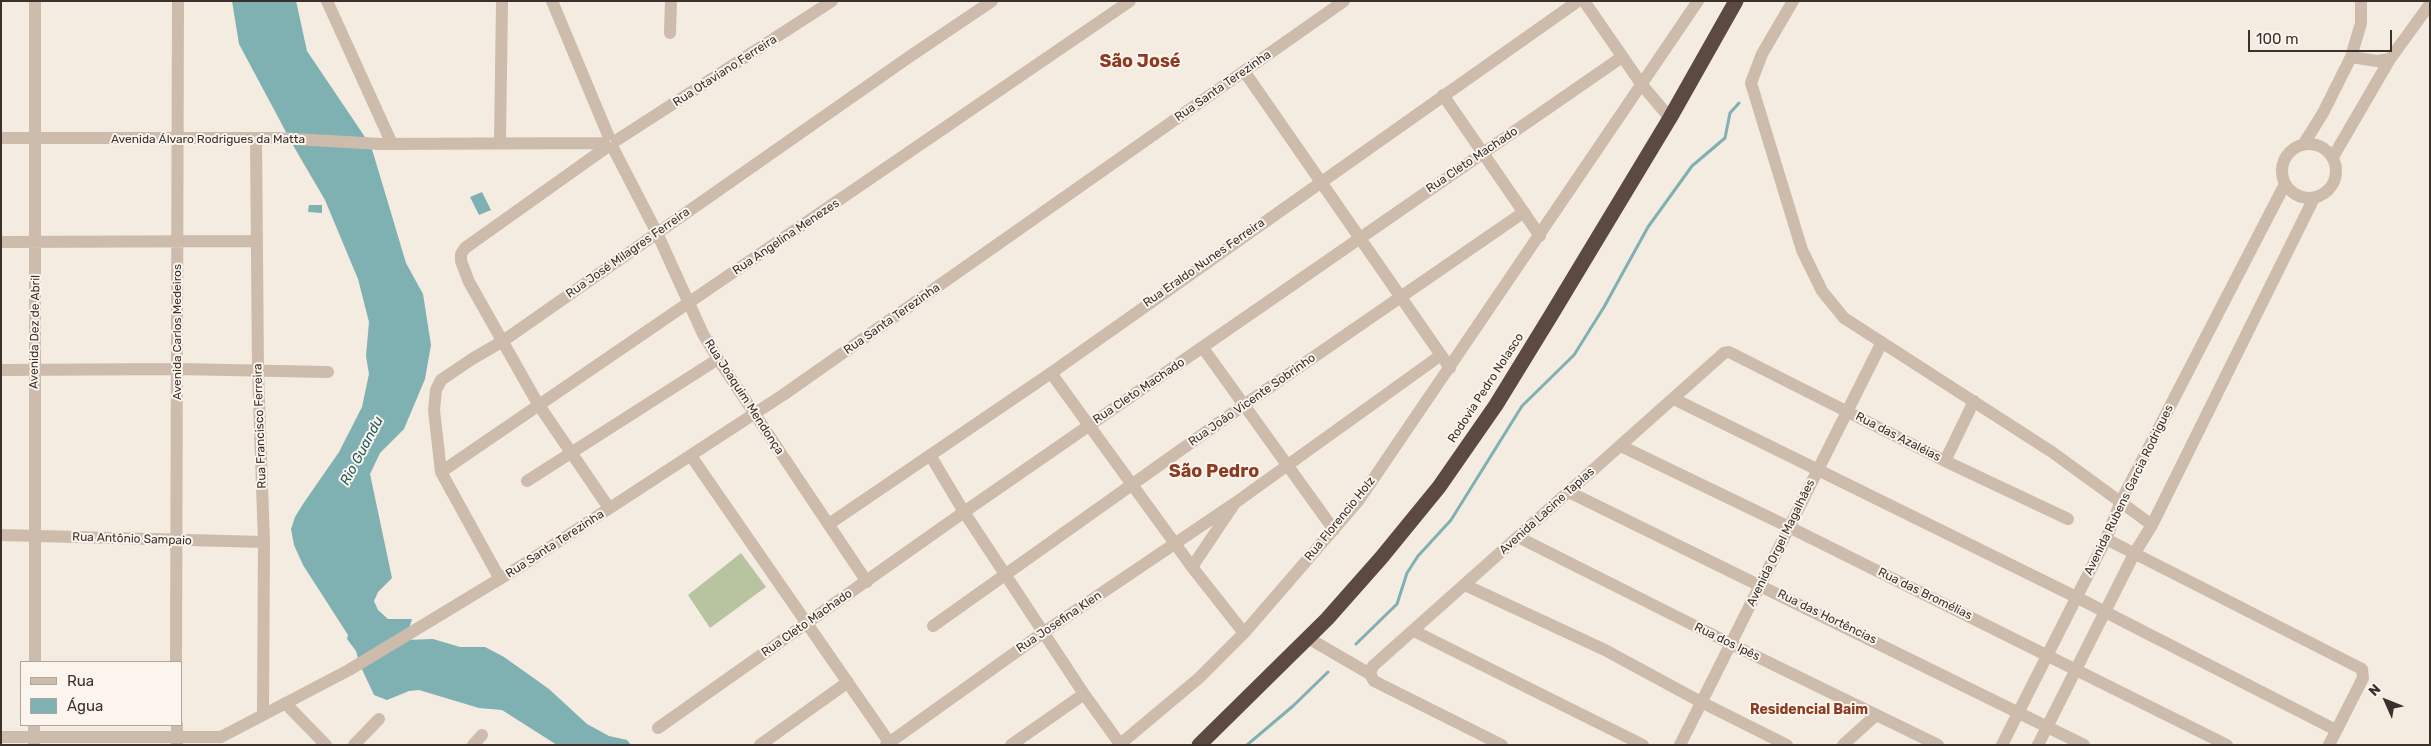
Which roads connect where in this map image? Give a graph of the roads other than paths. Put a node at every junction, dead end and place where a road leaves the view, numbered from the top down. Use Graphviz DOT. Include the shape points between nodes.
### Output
graph roads {
  1 [pos="35,1"];
  2 [pos="178,1"];
  3 [pos="327,1"];
  4 [pos="502,1"];
  5 [pos="552,1"];
  6 [pos="671,1"];
  7 [pos="832,1"];
  8 [pos="992,1"];
  9 [pos="1130,1"];
  10 [pos="1344,1"];
  11 [pos="1578,1"];
  12 [pos="1584,1"];
  13 [pos="1698,1"];
  14 [pos="1736,1"];
  15 [pos="1793,1"];
  16 [pos="2361,1"];
  17 [pos="2430,4"];
  18 [pos="670,33"];
  19 [pos="1622,57"];
  20 [pos="2351,57"];
  21 [pos="2390,59"];
  22 [pos="1244,71"];
  23 [pos="1642,85"];
  24 [pos="1443,95"];
  25 [pos="1670,118"];
  26 [pos="1,138"];
  27 [pos="36,138"];
  28 [pos="256,139"];
  29 [pos="178,140"];
  30 [pos="500,142"];
  31 [pos="610,142"];
  32 [pos="387,144"];
  33 [pos="2303,145"];
  34 [pos="1483,153"];
  35 [pos="2333,157"];
  36 [pos="1321,181"];
  37 [pos="2285,184"];
  38 [pos="2314,198"];
  39 [pos="1524,212"];
  40 [pos="657,233"];
  41 [pos="1540,236"];
  42 [pos="1359,238"];
  43 [pos="178,241"];
  44 [pos="256,241"];
  45 [pos="1,242"];
  46 [pos="36,242"];
  47 [pos="1400,297"];
  48 [pos="688,303"];
  49 [pos="503,341"];
  50 [pos="1882,342"];
  51 [pos="1203,348"];
  52 [pos="1729,352"];
  53 [pos="1441,355"];
  54 [pos="718,359"];
  55 [pos="1450,368"];
  56 [pos="178,369"];
  57 [pos="1,370"];
  58 [pos="33,370"];
  59 [pos="258,372"];
  60 [pos="328,372"];
  61 [pos="1051,373"];
  62 [pos="1674,399"];
  63 [pos="1974,401"];
  64 [pos="538,404"];
  65 [pos="1244,405"];
  66 [pos="1847,411"];
  67 [pos="754,414"];
  68 [pos="1090,425"];
  69 [pos="1621,446"];
  70 [pos="572,454"];
  71 [pos="930,455"];
  72 [pos="691,456"];
  73 [pos="1945,461"];
  74 [pos="1286,464"];
  75 [pos="1818,469"];
  76 [pos="441,472"];
  77 [pos="527,481"];
  78 [pos="1133,484"];
  79 [pos="1569,492"];
  80 [pos="2121,501"];
  81 [pos="1235,503"];
  82 [pos="609,508"];
  83 [pos="964,512"];
  84 [pos="2068,519"];
  85 [pos="829,524"];
  86 [pos="2152,525"];
  87 [pos="1789,527"];
  88 [pos="1334,530"];
  89 [pos="1,535"];
  90 [pos="35,535"];
  91 [pos="1518,537"];
  92 [pos="2106,539"];
  93 [pos="175,541"];
  94 [pos="264,542"];
  95 [pos="1175,544"];
  96 [pos="2134,554"];
  97 [pos="1192,567"];
  98 [pos="1006,573"];
  99 [pos="500,579"];
  100 [pos="867,582"];
  101 [pos="1760,584"];
  102 [pos="1465,585"];
  103 [pos="2076,597"];
  104 [pos="2105,612"];
  105 [pos="806,624"];
  106 [pos="933,626"];
  107 [pos="1414,631"];
  108 [pos="1044,632"];
  109 [pos="1244,634"];
  110 [pos="1308,638"];
  111 [pos="1730,644"];
  112 [pos="2047,655"];
  113 [pos="34,661"];
  114 [pos="176,661"];
  115 [pos="2076,669"];
  116 [pos="1370,674"];
  117 [pos="848,682"];
  118 [pos="1084,694"];
  119 [pos="1702,702"];
  120 [pos="285,703"];
  121 [pos="2018,712"];
  122 [pos="263,714"];
  123 [pos="1876,715"];
  124 [pos="379,719"];
  125 [pos="177,726"];
  126 [pos="2047,726"];
  127 [pos="658,728"];
  128 [pos="2336,730"];
  129 [pos="34,736"];
  130 [pos="1,737"];
  131 [pos="225,741"];
  132 [pos="177,742"];
  133 [pos="889,744"];
  134 [pos="1119,744"];
  135 [pos="326,745"];
  136 [pos="354,745"];
  137 [pos="760,745"];
  138 [pos="1011,745"];
  139 [pos="1199,745"];
  140 [pos="1502,745"];
  141 [pos="1643,745"];
  142 [pos="1680,745"];
  143 [pos="1787,745"];
  144 [pos="1843,745"];
  145 [pos="1938,745"];
  146 [pos="2002,745"];
  147 [pos="2038,745"];
  148 [pos="2084,745"];
  149 [pos="2227,745"];
  150 [pos="2328,745"];
  1 -- 27 [label="street, Avenida Dez de Abril"];
  2 -- 29 [label="street, Avenida Carlos Medeiros"];
  3 -- 32 [label="street"];
  4 -- 30 [label="street"];
  5 -- 31 [label="street, Rua Joaquim Mendonça"];
  6 -- 18 [label="street"];
  7 -- 31 [label="street, Rua Otaviano Ferreira"];
  8 -- 40 [label="street, Rua José Milagres Ferreira"];
  9 -- 48 [label="street, Rua Angelina Menezes"];
  10 -- 22 [label="street, Rua Santa Terezinha"];
  11 -- 24 [label="street, Rua Eraldo Nunes Ferreira"];
  12 -- 19 [label="street"];
  13 -- 23 [label="street, Rua Florencio Holz"];
  14 -- 25 [label="highway, Rodovia Pedro Nolasco"];
  15 -- 50 [label="street" via="1762,54 1751,84 1802,250 1822,291 1844,318"];
  16 -- 20 [label="street" via="2361,23"];
  17 -- 21 [label="street"];
  19 -- 23 [label="street"];
  19 -- 34 [label="street, Rua Cleto Machado"];
  20 -- 21 [label="street" via="2377,61"];
  20 -- 33 [label="street"];
  21 -- 35 [label="street"];
  22 -- 36 [label="street"];
  22 -- 67 [label="street, Rua Santa Terezinha"];
  23 -- 25 [label="street"];
  23 -- 41 [label="street, Rua Florencio Holz"];
  24 -- 34 [label="street"];
  24 -- 36 [label="street, Rua Eraldo Nunes Ferreira"];
  25 -- 110 [label="highway, Rodovia Pedro Nolasco" via="1496,405 1439,487 1381,558"];
  26 -- 27 [label="street, Avenida Álvaro Rodrigues da Matta"];
  27 -- 29 [label="street, Avenida Álvaro Rodrigues da Matta"];
  27 -- 46 [label="street, Avenida Dez de Abril"];
  28 -- 29 [label="street, Avenida Álvaro Rodrigues da Matta"];
  28 -- 32 [label="street, Avenida Álvaro Rodrigues da Matta"];
  28 -- 44 [label="street, Rua Francisco Ferreira"];
  29 -- 43 [label="street, Avenida Carlos Medeiros"];
  30 -- 31 [label="street"];
  30 -- 32 [label="street"];
  31 -- 40 [label="street, Rua Joaquim Mendonça"];
  31 -- 49 [label="street, Rua Otaviano Ferreira" via="461,254 465,272"];
  33 -- 35 [label="street" via="2320,146"];
  33 -- 37 [label="street" via="2290,152 2284,161 2282,173"];
  34 -- 39 [label="street"];
  34 -- 42 [label="street, Rua Cleto Machado"];
  35 -- 38 [label="street" via="2337,166 2334,183 2322,196"];
  36 -- 42 [label="street"];
  36 -- 61 [label="street, Rua Eraldo Nunes Ferreira"];
  37 -- 38 [label="street" via="2297,196"];
  37 -- 80 [label="street, Avenida Rubens Garcia Rodrigues"];
  38 -- 86 [label="street"];
  39 -- 41 [label="street"];
  39 -- 47 [label="street, Rua João Vicente Sobrinho"];
  40 -- 48 [label="street, Rua Joaquim Mendonça"];
  40 -- 49 [label="street, Rua José Milagres Ferreira"];
  41 -- 55 [label="street, Rua Florencio Holz"];
  42 -- 47 [label="street"];
  42 -- 51 [label="street, Rua Cleto Machado"];
  43 -- 44 [label="street"];
  43 -- 46 [label="street"];
  43 -- 56 [label="street, Avenida Carlos Medeiros"];
  44 -- 59 [label="street, Rua Francisco Ferreira"];
  45 -- 46 [label="street"];
  46 -- 58 [label="street, Avenida Dez de Abril"];
  47 -- 53 [label="street"];
  47 -- 65 [label="street, Rua João Vicente Sobrinho"];
  48 -- 54 [label="street, Rua Joaquim Mendonça"];
  48 -- 64 [label="street, Rua Angelina Menezes"];
  49 -- 64 [label="street"];
  49 -- 76 [label="street, Rua José Milagres Ferreira" via="448,374 436,390 434,410"];
  50 -- 63 [label="street"];
  50 -- 66 [label="street, Avenida Orgel Magalhães"];
  51 -- 65 [label="street"];
  51 -- 68 [label="street, Rua Cleto Machado"];
  52 -- 62 [label="street, Avenida Lacine Tapias" via="1716,359"];
  52 -- 66 [label="street, Rua das Azaléias"];
  53 -- 55 [label="street"];
  53 -- 74 [label="street, Rua Josefina Klen"];
  54 -- 67 [label="street, Rua Joaquim Mendonça"];
  54 -- 70 [label="street"];
  55 -- 88 [label="street, Rua Florencio Holz" via="1359,500"];
  56 -- 58 [label="street"];
  56 -- 59 [label="street"];
  56 -- 93 [label="street, Avenida Carlos Medeiros"];
  57 -- 58 [label="street"];
  58 -- 90 [label="street, Avenida Dez de Abril"];
  59 -- 60 [label="street"];
  59 -- 94 [label="street, Rua Francisco Ferreira"];
  61 -- 68 [label="street"];
  61 -- 71 [label="street, Rua Eraldo Nunes Ferreira"];
  62 -- 69 [label="street, Avenida Lacine Tapias"];
  62 -- 75 [label="street"];
  63 -- 73 [label="street"];
  63 -- 80 [label="street"];
  64 -- 70 [label="street"];
  64 -- 76 [label="street, Rua Angelina Menezes"];
  65 -- 74 [label="street"];
  65 -- 78 [label="street, Rua João Vicente Sobrinho"];
  66 -- 73 [label="street, Rua das Azaléias"];
  66 -- 75 [label="street, Avenida Orgel Magalhães"];
  67 -- 72 [label="street, Rua Santa Terezinha"];
  67 -- 85 [label="street, Rua Joaquim Mendonça"];
  68 -- 78 [label="street"];
  68 -- 83 [label="street, Rua Cleto Machado"];
  69 -- 79 [label="street, Avenida Lacine Tapias"];
  69 -- 87 [label="street, Rua das Bromélias"];
  70 -- 77 [label="street"];
  70 -- 82 [label="street"];
  71 -- 83 [label="street"];
  71 -- 85 [label="street, Rua Eraldo Nunes Ferreira"];
  72 -- 82 [label="street, Rua Santa Terezinha"];
  72 -- 105 [label="street"];
  73 -- 84 [label="street, Rua das Azaléias"];
  74 -- 81 [label="street, Rua Josefina Klen"];
  74 -- 88 [label="street"];
  75 -- 87 [label="street, Avenida Orgel Magalhães"];
  75 -- 103 [label="street"];
  76 -- 99 [label="street, Rua José Milagres Ferreira"];
  78 -- 95 [label="street"];
  78 -- 98 [label="street, Rua João Vicente Sobrinho"];
  79 -- 91 [label="street, Avenida Lacine Tapias"];
  79 -- 101 [label="street, Rua das Hortências"];
  80 -- 86 [label="street"];
  80 -- 92 [label="street, Avenida Rubens Garcia Rodrigues"];
  81 -- 95 [label="street, Rua Josefina Klen"];
  81 -- 97 [label="street"];
  82 -- 99 [label="street, Rua Santa Terezinha"];
  83 -- 98 [label="street"];
  83 -- 100 [label="street, Rua Cleto Machado"];
  85 -- 100 [label="street, Rua Joaquim Mendonça"];
  86 -- 96 [label="street"];
  87 -- 101 [label="street, Avenida Orgel Magalhães"];
  87 -- 112 [label="street, Rua das Bromélias"];
  88 -- 109 [label="street, Rua Florencio Holz"];
  89 -- 90 [label="street, Rua Antônio Sampaio"];
  90 -- 93 [label="street, Rua Antônio Sampaio"];
  90 -- 113 [label="street, Avenida Dez de Abril"];
  91 -- 102 [label="street, Avenida Lacine Tapias"];
  91 -- 111 [label="street, Rua dos Ipês"];
  92 -- 96 [label="street"];
  92 -- 103 [label="street, Avenida Rubens Garcia Rodrigues"];
  93 -- 94 [label="street, Rua Antônio Sampaio"];
  93 -- 114 [label="street, Avenida Carlos Medeiros"];
  94 -- 122 [label="street, Rua Francisco Ferreira"];
  95 -- 97 [label="street"];
  95 -- 108 [label="street, Rua Josefina Klen"];
  96 -- 104 [label="street"];
  96 -- 128 [label="street" via="2359,666 2364,673 2363,678"];
  97 -- 109 [label="street"];
  98 -- 106 [label="street, Rua João Vicente Sobrinho"];
  98 -- 108 [label="street"];
  99 -- 120 [label="street, Rua Santa Terezinha" via="349,670"];
  100 -- 105 [label="street, Rua Cleto Machado"];
  101 -- 111 [label="street, Avenida Orgel Magalhães"];
  101 -- 121 [label="street, Rua das Hortências"];
  102 -- 107 [label="street, Avenida Lacine Tapias"];
  102 -- 119 [label="street" via="1587,641"];
  103 -- 104 [label="street"];
  103 -- 112 [label="street, Avenida Rubens Garcia Rodrigues"];
  104 -- 115 [label="street"];
  104 -- 128 [label="street"];
  105 -- 117 [label="street"];
  105 -- 127 [label="street, Rua Cleto Machado"];
  107 -- 116 [label="street, Avenida Lacine Tapias" via="1373,666"];
  107 -- 141 [label="street"];
  108 -- 118 [label="street"];
  108 -- 133 [label="street, Rua Josefina Klen"];
  109 -- 134 [label="street, Rua Florencio Holz" via="1199,678"];
  110 -- 116 [label="street"];
  110 -- 139 [label="highway, Rodovia Pedro Nolasco"];
  111 -- 119 [label="street, Avenida Orgel Magalhães"];
  111 -- 123 [label="street, Rua dos Ipês"];
  112 -- 115 [label="street, Rua das Bromélias"];
  112 -- 121 [label="street, Avenida Rubens Garcia Rodrigues"];
  115 -- 126 [label="street"];
  115 -- 149 [label="street, Rua das Bromélias"];
  116 -- 140 [label="street" via="1374,681"];
  117 -- 133 [label="street"];
  117 -- 137 [label="street"];
  118 -- 134 [label="street"];
  118 -- 138 [label="street"];
  119 -- 142 [label="street, Avenida Orgel Magalhães"];
  119 -- 143 [label="street"];
  120 -- 122 [label="street, Rua Santa Terezinha"];
  120 -- 135 [label="street"];
  121 -- 126 [label="street, Rua das Hortências"];
  121 -- 146 [label="street, Avenida Rubens Garcia Rodrigues"];
  122 -- 131 [label="street, Rua Santa Terezinha"];
  123 -- 144 [label="street"];
  123 -- 145 [label="street, Rua dos Ipês"];
  124 -- 136 [label="street"];
  125 -- 132 [label="street"];
  126 -- 147 [label="street"];
  126 -- 148 [label="street, Rua das Hortências"];
  128 -- 150 [label="street"];
  129 -- 130 [label="street"];
  129 -- 132 [label="street"];
  131 -- 132 [label="street"];
}
